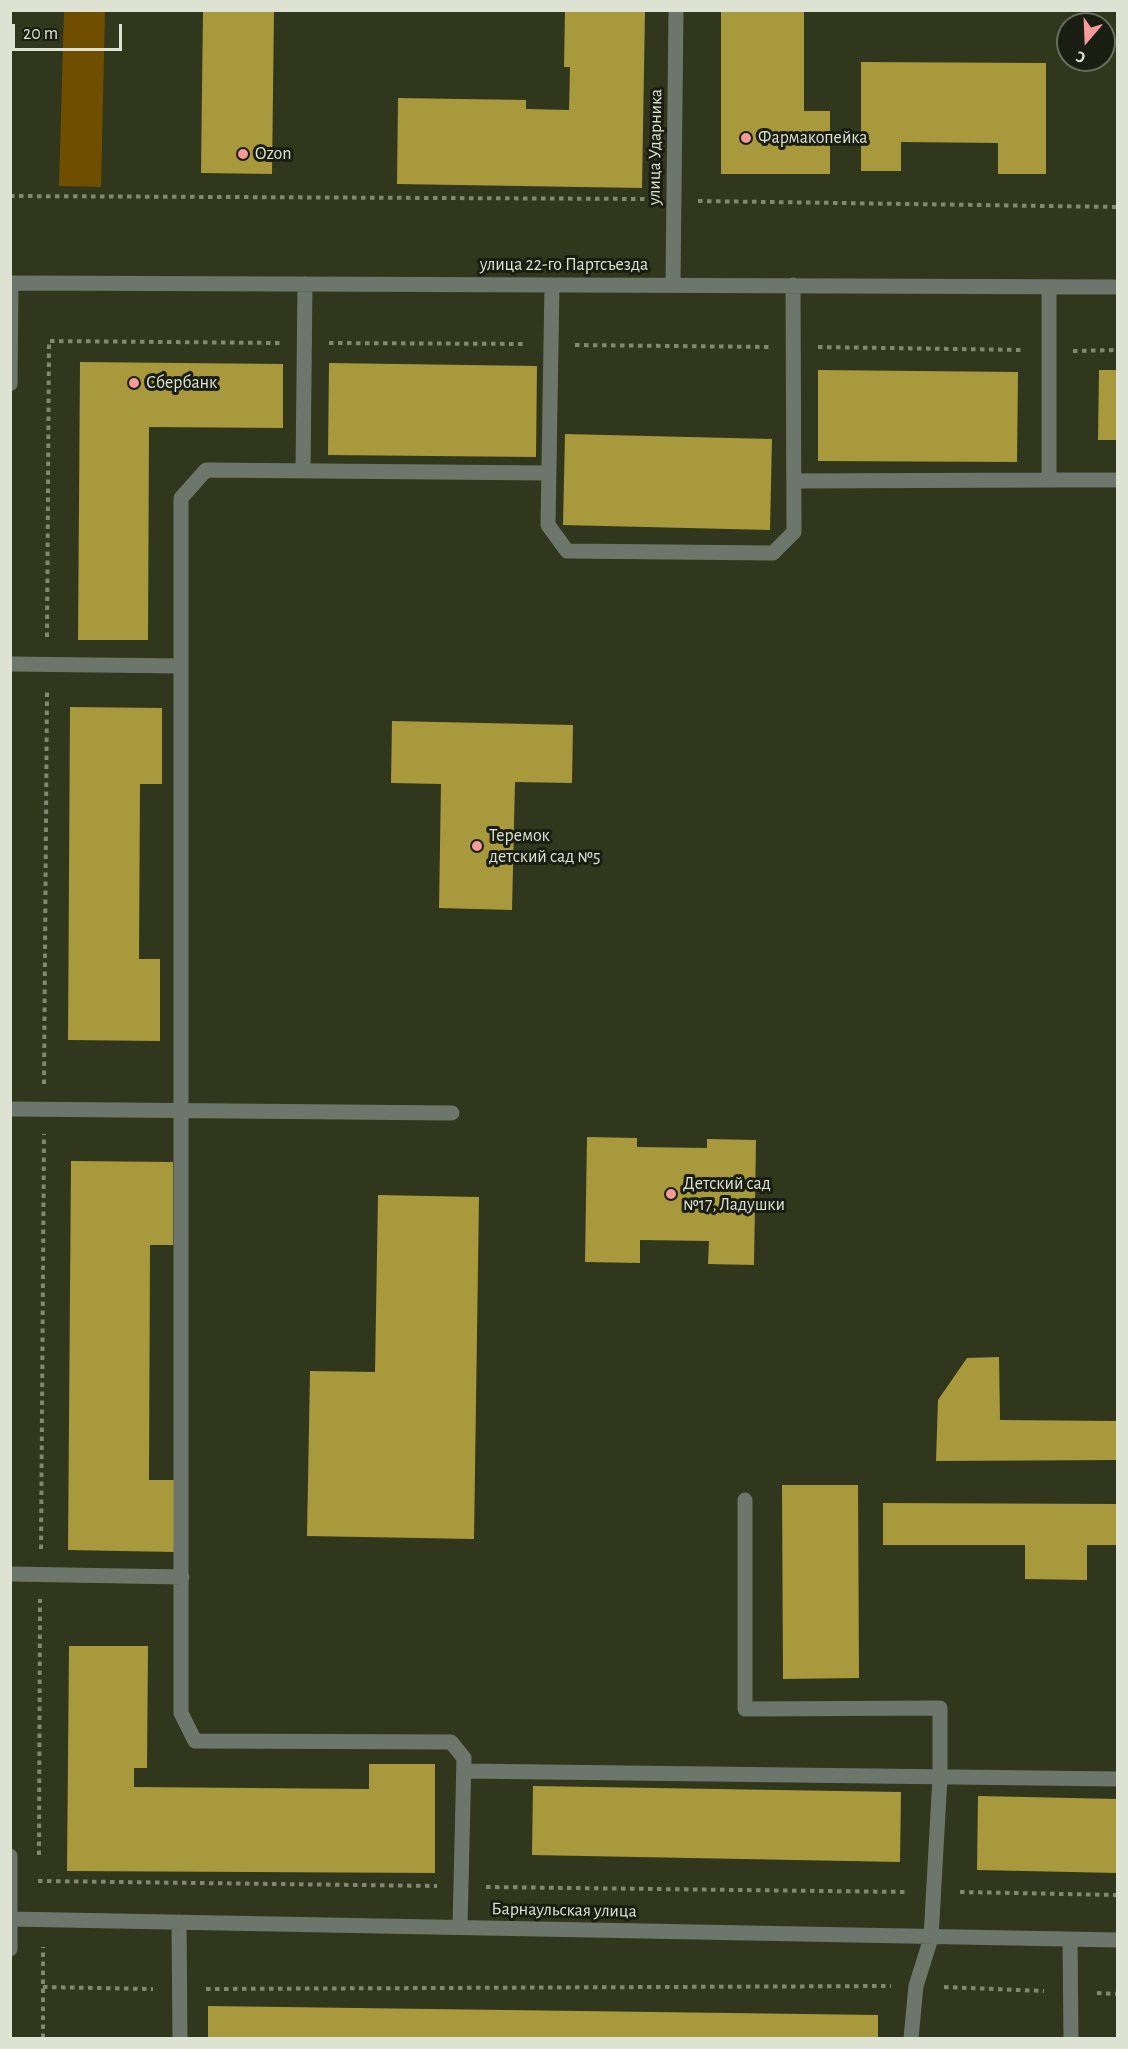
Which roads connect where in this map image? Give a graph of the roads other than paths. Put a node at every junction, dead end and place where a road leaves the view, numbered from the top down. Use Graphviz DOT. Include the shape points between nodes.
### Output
graph roads {
  1 [pos="676,10"];
  2 [pos="11,283"];
  3 [pos="305,284"];
  4 [pos="673,284"];
  5 [pos="552,285"];
  6 [pos="793,285"];
  7 [pos="1118,287"];
  8 [pos="1049,288"];
  9 [pos="10,384"];
  10 [pos="303,471"];
  11 [pos="549,473"];
  12 [pos="1049,480"];
  13 [pos="1118,480"];
  14 [pos="794,481"];
  15 [pos="10,664"];
  16 [pos="181,666"];
  17 [pos="10,1109"];
  18 [pos="182,1111"];
  19 [pos="452,1113"];
  20 [pos="745,1500"];
  21 [pos="10,1574"];
  22 [pos="182,1577"];
  23 [pos="464,1772"];
  24 [pos="940,1777"];
  25 [pos="1118,1779"];
  26 [pos="10,1856"];
  27 [pos="11,1918"];
  28 [pos="179,1922"];
  29 [pos="460,1927"];
  30 [pos="931,1938"];
  31 [pos="1071,1940"];
  32 [pos="1118,1940"];
  33 [pos="10,1949"];
  34 [pos="180,2038"];
  35 [pos="911,2038"];
  36 [pos="1071,2038"];
  1 -- 4 [label="street, улица Ударника"];
  2 -- 3 [label="street, улица 22-го Партсъезда"];
  2 -- 9 [label="street"];
  3 -- 5 [label="street, улица 22-го Партсъезда"];
  3 -- 10 [label="street"];
  4 -- 5 [label="street, улица 22-го Партсъезда"];
  4 -- 6 [label="street, улица 22-го Партсъезда"];
  5 -- 11 [label="street"];
  6 -- 8 [label="street, улица 22-го Партсъезда"];
  6 -- 14 [label="street"];
  7 -- 8 [label="street, улица 22-го Партсъезда"];
  8 -- 12 [label="street"];
  10 -- 11 [label="street"];
  10 -- 16 [label="street" via="206,470 181,498"];
  11 -- 14 [label="street" via="548,525 567,550 773,553 794,532"];
  12 -- 13 [label="street"];
  12 -- 14 [label="street"];
  15 -- 16 [label="street"];
  16 -- 18 [label="street"];
  17 -- 18 [label="street"];
  18 -- 19 [label="street"];
  18 -- 22 [label="street"];
  20 -- 24 [label="street" via="745,1709 940,1708"];
  21 -- 22 [label="street"];
  22 -- 23 [label="street" via="181,1713 195,1741 451,1742 464,1758"];
  23 -- 24 [label="street"];
  23 -- 29 [label="street"];
  24 -- 25 [label="street"];
  24 -- 30 [label="street"];
  26 -- 27 [label="street"];
  27 -- 28 [label="street, Барнаульская улица"];
  27 -- 33 [label="street"];
  28 -- 29 [label="street, Барнаульская улица"];
  28 -- 34 [label="street"];
  29 -- 30 [label="street, Барнаульская улица"];
  30 -- 31 [label="street, Барнаульская улица"];
  30 -- 35 [label="street" via="916,1986"];
  31 -- 32 [label="street, Барнаульская улица"];
  31 -- 36 [label="street"];
}
